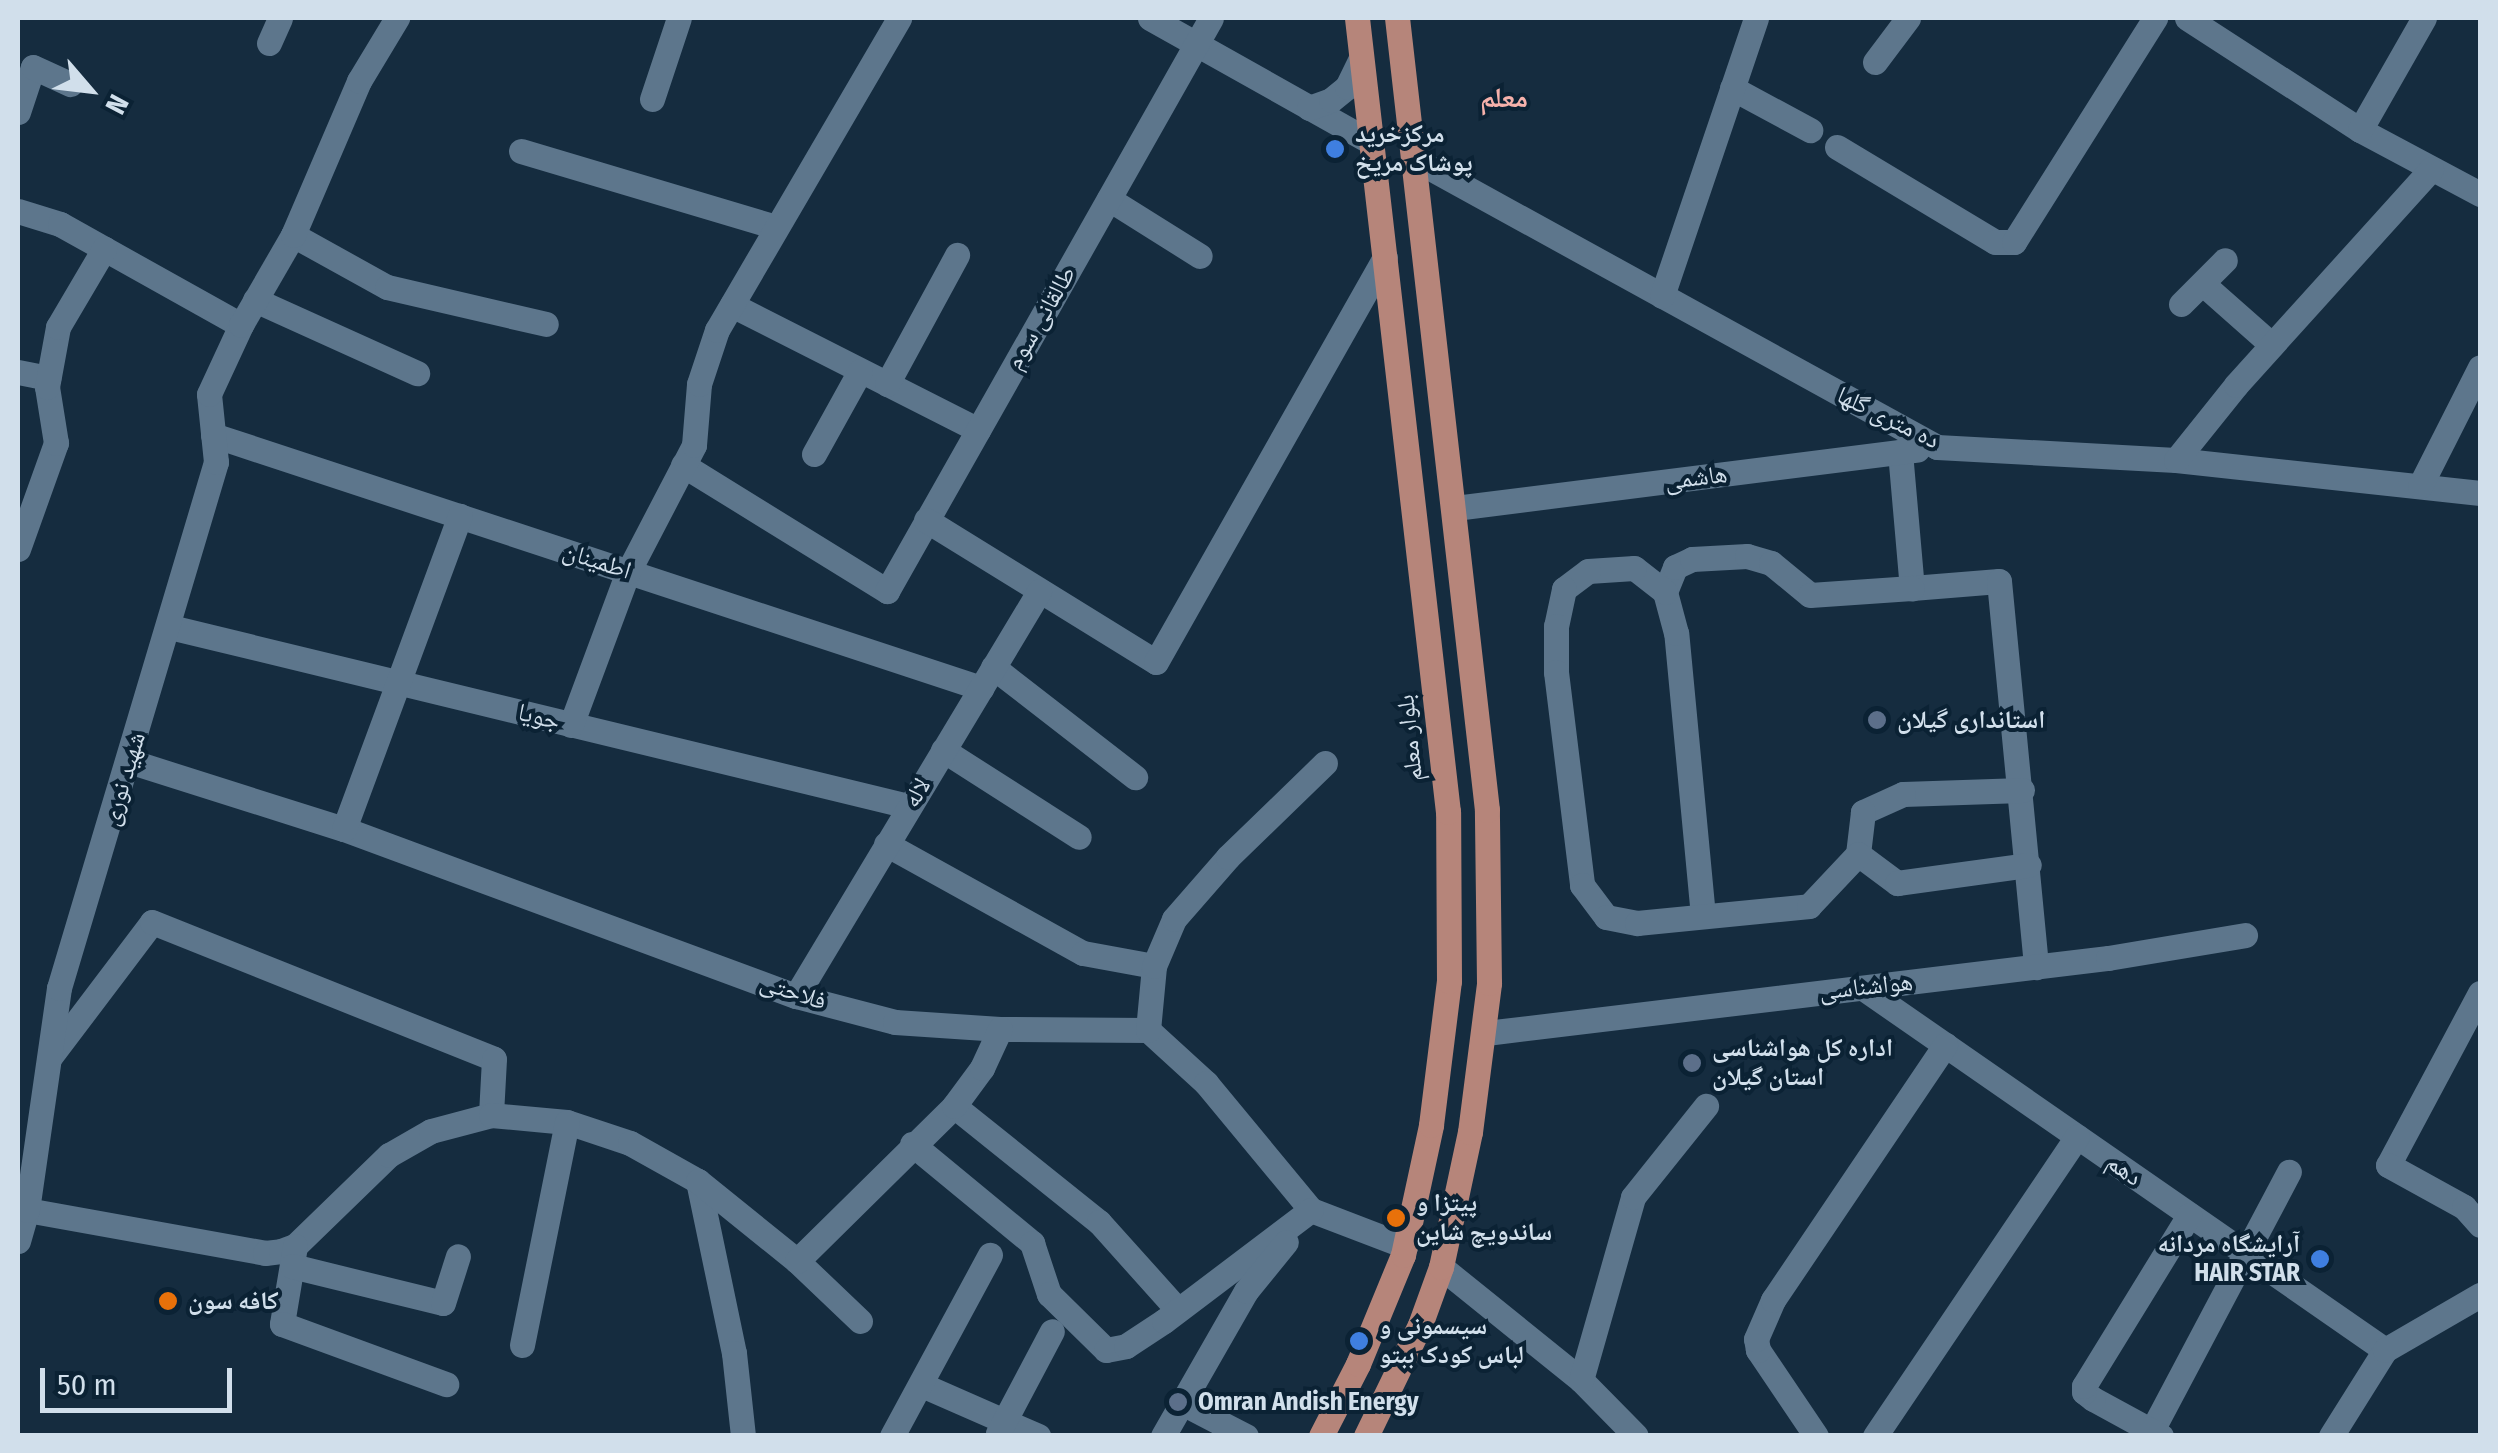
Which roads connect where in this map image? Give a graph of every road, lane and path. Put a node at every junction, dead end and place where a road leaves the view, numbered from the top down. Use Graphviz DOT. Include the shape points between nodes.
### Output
graph roads {
  1 [pos="280,18"];
  2 [pos="397,18"];
  3 [pos="679,18"];
  4 [pos="899,18"];
  5 [pos="1150,18"];
  6 [pos="1211,18"];
  7 [pos="1356,18"];
  8 [pos="1397,18"];
  9 [pos="1756,18"];
  10 [pos="1908,18"];
  11 [pos="2155,18"];
  12 [pos="2189,18"];
  13 [pos="2424,18"];
  14 [pos="269,43"];
  15 [pos="1196,46"];
  16 [pos="1361,58"];
  17 [pos="1875,62"];
  18 [pos="70,84"];
  19 [pos="1732,88"];
  20 [pos="652,99"];
  21 [pos="1309,108"];
  22 [pos="18,112"];
  23 [pos="1810,130"];
  24 [pos="2360,130"];
  25 [pos="1372,142"];
  26 [pos="1837,147"];
  27 [pos="522,151"];
  28 [pos="1414,159"];
  29 [pos="2431,168"];
  30 [pos="2480,194"];
  31 [pos="1109,199"];
  32 [pos="18,211"];
  33 [pos="776,227"];
  34 [pos="293,235"];
  35 [pos="104,248"];
  36 [pos="957,255"];
  37 [pos="1200,256"];
  38 [pos="1385,257"];
  39 [pos="2225,260"];
  40 [pos="2203,284"];
  41 [pos="1662,296"];
  42 [pos="255,300"];
  43 [pos="2181,304"];
  44 [pos="732,305"];
  45 [pos="546,324"];
  46 [pos="241,325"];
  47 [pos="2272,345"];
  48 [pos="2480,367"];
  49 [pos="860,371"];
  50 [pos="18,372"];
  51 [pos="417,373"];
  52 [pos="48,378"];
  53 [pos="887,384"];
  54 [pos="978,430"];
  55 [pos="213,434"];
  56 [pos="1936,447"];
  57 [pos="1900,452"];
  58 [pos="814,454"];
  59 [pos="2176,460"];
  60 [pos="683,465"];
  61 [pos="2420,486"];
  62 [pos="2480,493"];
  63 [pos="1455,508"];
  64 [pos="460,516"];
  65 [pos="926,520"];
  66 [pos="18,549"];
  67 [pos="628,572"];
  68 [pos="1912,588"];
  69 [pos="1038,591"];
  70 [pos="1665,592"];
  71 [pos="170,627"];
  72 [pos="987,678"];
  73 [pos="396,682"];
  74 [pos="571,724"];
  75 [pos="943,750"];
  76 [pos="129,761"];
  77 [pos="1325,762"];
  78 [pos="1135,776"];
  79 [pos="2022,790"];
  80 [pos="908,806"];
  81 [pos="344,829"];
  82 [pos="1080,837"];
  83 [pos="886,844"];
  84 [pos="1858,854"];
  85 [pos="2030,865"];
  86 [pos="1703,916"];
  87 [pos="2245,935"];
  88 [pos="1154,966"];
  89 [pos="2036,967"];
  90 [pos="1862,988"];
  91 [pos="2480,993"];
  92 [pos="796,996"];
  93 [pos="1000,1029"];
  94 [pos="1148,1030"];
  95 [pos="1486,1033"];
  96 [pos="1945,1046"];
  97 [pos="48,1061"];
  98 [pos="954,1106"];
  99 [pos="1706,1106"];
  100 [pos="491,1115"];
  101 [pos="567,1122"];
  102 [pos="2077,1137"];
  103 [pos="912,1144"];
  104 [pos="2289,1172"];
  105 [pos="698,1181"];
  106 [pos="1312,1210"];
  107 [pos="22,1211"];
  108 [pos="2189,1215"];
  109 [pos="2480,1226"];
  110 [pos="18,1241"];
  111 [pos="1404,1246"];
  112 [pos="2246,1254"];
  113 [pos="990,1255"];
  114 [pos="293,1256"];
  115 [pos="458,1256"];
  116 [pos="797,1261"];
  117 [pos="1441,1267"];
  118 [pos="2480,1295"];
  119 [pos="1178,1310"];
  120 [pos="860,1321"];
  121 [pos="1052,1331"];
  122 [pos="522,1345"];
  123 [pos="2385,1350"];
  124 [pos="1581,1380"];
  125 [pos="446,1384"];
  126 [pos="922,1385"];
  127 [pos="1182,1403"];
  128 [pos="1000,1428"];
  129 [pos="2154,1434"];
  130 [pos="743,1436"];
  131 [pos="892,1436"];
  132 [pos="1038,1436"];
  133 [pos="1164,1436"];
  134 [pos="1246,1436"];
  135 [pos="1321,1436"];
  136 [pos="1366,1436"];
  137 [pos="1636,1436"];
  138 [pos="1816,1436"];
  139 [pos="1874,1436"];
  140 [pos="2331,1436"];
  1 -- 14 [label="street"];
  2 -- 34 [label="street, شهید نوری" via="359,81"];
  3 -- 20 [label="street"];
  4 -- 33 [label="street"];
  5 -- 15 [label="street"];
  6 -- 15 [label="street, طالقانی سوم"];
  7 -- 16 [label="main road, بلوار معلم"];
  8 -- 28 [label="main road"];
  9 -- 19 [label="street"];
  10 -- 17 [label="street"];
  11 -- 26 [label="street" via="2014,242 1995,242"];
  12 -- 24 [label="street"];
  13 -- 24 [label="street"];
  15 -- 21 [label="street"];
  15 -- 31 [label="street, طالقانی سوم"];
  16 -- 21 [label="street" via="1348,86"];
  16 -- 25 [label="main road, بلوار معلم"];
  18 -- 22 [label="street" via="33,67"];
  19 -- 23 [label="street"];
  19 -- 41 [label="street"];
  21 -- 25 [label="street"];
  24 -- 29 [label="street"];
  25 -- 28 [label="main road"];
  25 -- 38 [label="main road, بلوار معلم"];
  27 -- 33 [label="street"];
  28 -- 41 [label="street, ده متری گلها"];
  28 -- 63 [label="main road"];
  29 -- 30 [label="street"];
  29 -- 47 [label="street"];
  31 -- 37 [label="street"];
  31 -- 54 [label="street, طالقانی سوم"];
  32 -- 35 [label="street"];
  33 -- 44 [label="street"];
  34 -- 42 [label="street, شهید نوری"];
  34 -- 45 [label="street" via="387,287"];
  35 -- 46 [label="street"];
  35 -- 52 [label="street" via="58,326"];
  36 -- 53 [label="street"];
  38 -- 69 [label="street" via="1156,662"];
  38 -- 111 [label="main road, بلوار معلم" via="1448,812 1449,981 1431,1125"];
  39 -- 40 [label="street"];
  40 -- 43 [label="street"];
  40 -- 47 [label="street"];
  41 -- 56 [label="street, ده متری گلها"];
  42 -- 46 [label="street, شهید نوری"];
  42 -- 51 [label="street"];
  44 -- 49 [label="street"];
  44 -- 60 [label="street" via="700,384 694,445"];
  46 -- 55 [label="street, شهید نوری" via="209,394"];
  47 -- 59 [label="street"];
  48 -- 61 [label="street"];
  49 -- 53 [label="street"];
  49 -- 58 [label="street"];
  50 -- 52 [label="street"];
  52 -- 66 [label="street" via="56,443"];
  53 -- 54 [label="street"];
  54 -- 65 [label="street, طالقانی سوم"];
  55 -- 64 [label="street, اطمینان"];
  55 -- 71 [label="street, شهید نوری" via="216,462"];
  56 -- 57 [label="street, هاشمی"];
  56 -- 59 [label="street, ده متری گلها"];
  57 -- 63 [label="street, هاشمی"];
  57 -- 68 [label="street"];
  59 -- 61 [label="street, ده متری گلها"];
  60 -- 65 [label="street, طالقانی سوم" via="888,591"];
  60 -- 67 [label="street"];
  61 -- 62 [label="street, ده متری گلها"];
  63 -- 95 [label="main road" via="1488,810"];
  64 -- 67 [label="street, اطمینان"];
  64 -- 73 [label="street"];
  65 -- 69 [label="street"];
  67 -- 72 [label="street, اطمینان"];
  67 -- 74 [label="street"];
  68 -- 70 [label="street" via="1810,594 1772,564 1748,556 1692,559 1675,567"];
  68 -- 79 [label="street" via="1999,581"];
  69 -- 72 [label="street, لاله"];
  70 -- 86 [label="street" via="1676,632"];
  70 -- 86 [label="street" via="1634,568 1588,571 1564,589 1556,672 1582,885 1606,917 1637,923"];
  71 -- 73 [label="street, جویا"];
  71 -- 76 [label="street, شهید نوری"];
  72 -- 75 [label="street, لاله"];
  72 -- 78 [label="street, اطمینان"];
  73 -- 74 [label="street, جویا"];
  73 -- 81 [label="street"];
  74 -- 80 [label="street, جویا"];
  75 -- 80 [label="street, لاله"];
  75 -- 82 [label="street"];
  76 -- 81 [label="street, فلاحتی"];
  76 -- 97 [label="street, شهید نوری" via="60,988"];
  77 -- 88 [label="street" via="1174,920"];
  79 -- 84 [label="street" via="1903,794 1863,812"];
  79 -- 85 [label="street"];
  80 -- 83 [label="street, لاله"];
  81 -- 92 [label="street, فلاحتی"];
  83 -- 88 [label="street" via="1083,953"];
  83 -- 92 [label="street, لاله"];
  84 -- 85 [label="street" via="1897,883"];
  84 -- 86 [label="street" via="1809,906"];
  85 -- 89 [label="street"];
  87 -- 89 [label="street, هواشناسی"];
  88 -- 94 [label="street"];
  89 -- 90 [label="street, هواشناسی"];
  90 -- 95 [label="street, هواشناسی"];
  90 -- 96 [label="street, دهم"];
  91 -- 109 [label="street" via="2388,1165 2464,1206"];
  92 -- 93 [label="street, فلاحتی" via="895,1022"];
  93 -- 94 [label="street, فلاحتی"];
  93 -- 98 [label="street"];
  94 -- 106 [label="street" via="1206,1083"];
  95 -- 117 [label="main road"];
  96 -- 102 [label="street, دهم"];
  96 -- 138 [label="street" via="1773,1300 1756,1338"];
  97 -- 100 [label="street" via="152,922 494,1058"];
  97 -- 107 [label="street, شهید نوری"];
  98 -- 103 [label="street"];
  98 -- 119 [label="street" via="1099,1222"];
  99 -- 124 [label="street" via="1633,1197"];
  100 -- 101 [label="street"];
  100 -- 114 [label="street" via="431,1131 389,1156"];
  101 -- 105 [label="street" via="630,1143"];
  101 -- 122 [label="street"];
  102 -- 108 [label="street, دهم"];
  102 -- 139 [label="street"];
  103 -- 116 [label="street"];
  103 -- 119 [label="street" via="1032,1243 1048,1294 1106,1350 1126,1346"];
  104 -- 112 [label="street"];
  105 -- 116 [label="street"];
  105 -- 130 [label="street" via="734,1353"];
  106 -- 111 [label="street"];
  106 -- 119 [label="street"];
  106 -- 127 [label="street" via="1246,1292"];
  107 -- 110 [label="street, شهید نوری"];
  107 -- 114 [label="street"];
  108 -- 112 [label="street, دهم"];
  108 -- 129 [label="street" via="2084,1386 2093,1399"];
  111 -- 117 [label="main road"];
  111 -- 135 [label="main road, بلوار معلم" via="1358,1364"];
  112 -- 123 [label="street, دهم"];
  112 -- 129 [label="street"];
  113 -- 126 [label="street"];
  114 -- 115 [label="street" via="444,1303"];
  114 -- 125 [label="street" via="282,1324"];
  116 -- 120 [label="street"];
  117 -- 124 [label="street"];
  117 -- 136 [label="main road"];
  118 -- 123 [label="street"];
  121 -- 128 [label="street"];
  123 -- 140 [label="street"];
  124 -- 137 [label="street"];
  126 -- 128 [label="street"];
  126 -- 131 [label="street"];
  127 -- 133 [label="street"];
  127 -- 134 [label="street"];
  128 -- 132 [label="street"];
}
